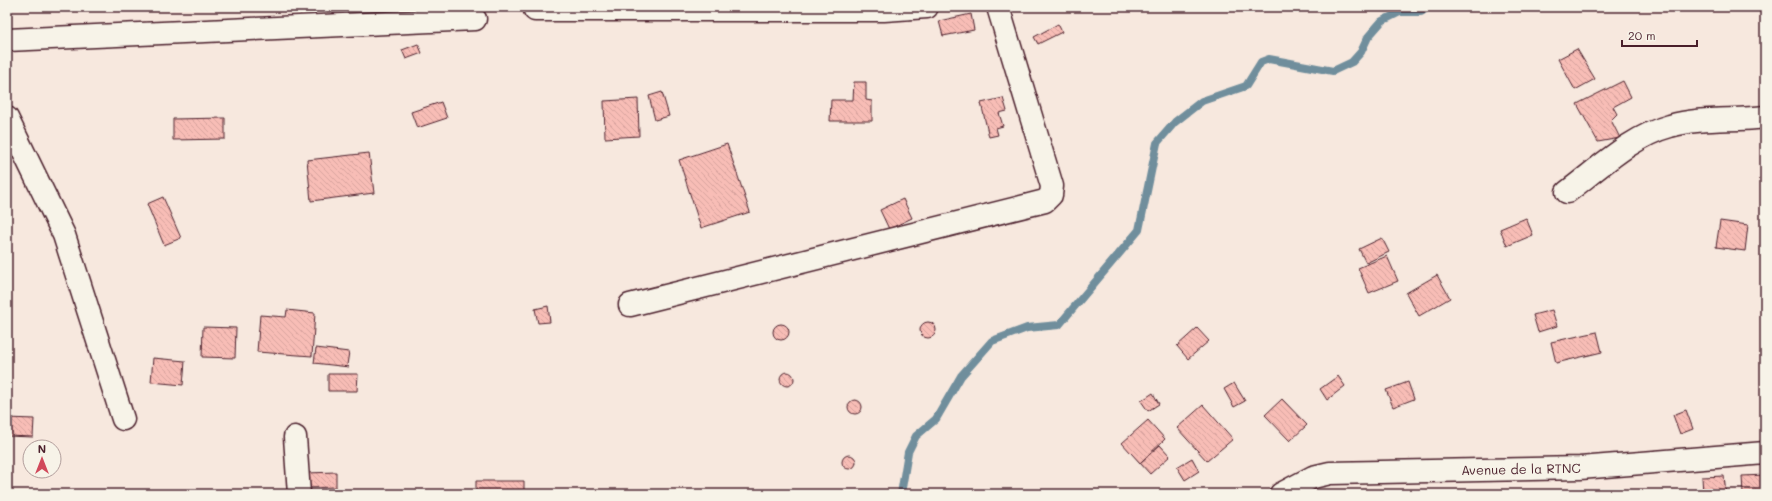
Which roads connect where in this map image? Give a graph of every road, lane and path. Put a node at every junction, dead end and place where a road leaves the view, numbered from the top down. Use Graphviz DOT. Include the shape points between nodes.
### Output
graph roads {
  1 [pos="927,7"];
  2 [pos="998,7"];
  3 [pos="535,10"];
  4 [pos="475,19"];
  5 [pos="7,40"];
  6 [pos="1765,117"];
  7 [pos="7,118"];
  8 [pos="1567,192"];
  9 [pos="630,306"];
  10 [pos="123,419"];
  11 [pos="296,437"];
  12 [pos="1765,453"];
  13 [pos="299,494"];
  14 [pos="1281,494"];
  1 -- 3 [label="street" via="884,10"];
  2 -- 9 [label="street" via="1052,186 1051,195 1045,201"];
  4 -- 5 [label="street"];
  6 -- 8 [label="street" via="1705,120 1670,126 1636,140"];
  7 -- 10 [label="street" via="64,235"];
  11 -- 13 [label="street"];
  12 -- 14 [label="street, Avenue de la RTNC" via="1580,468 1330,473 1313,477"];
}
